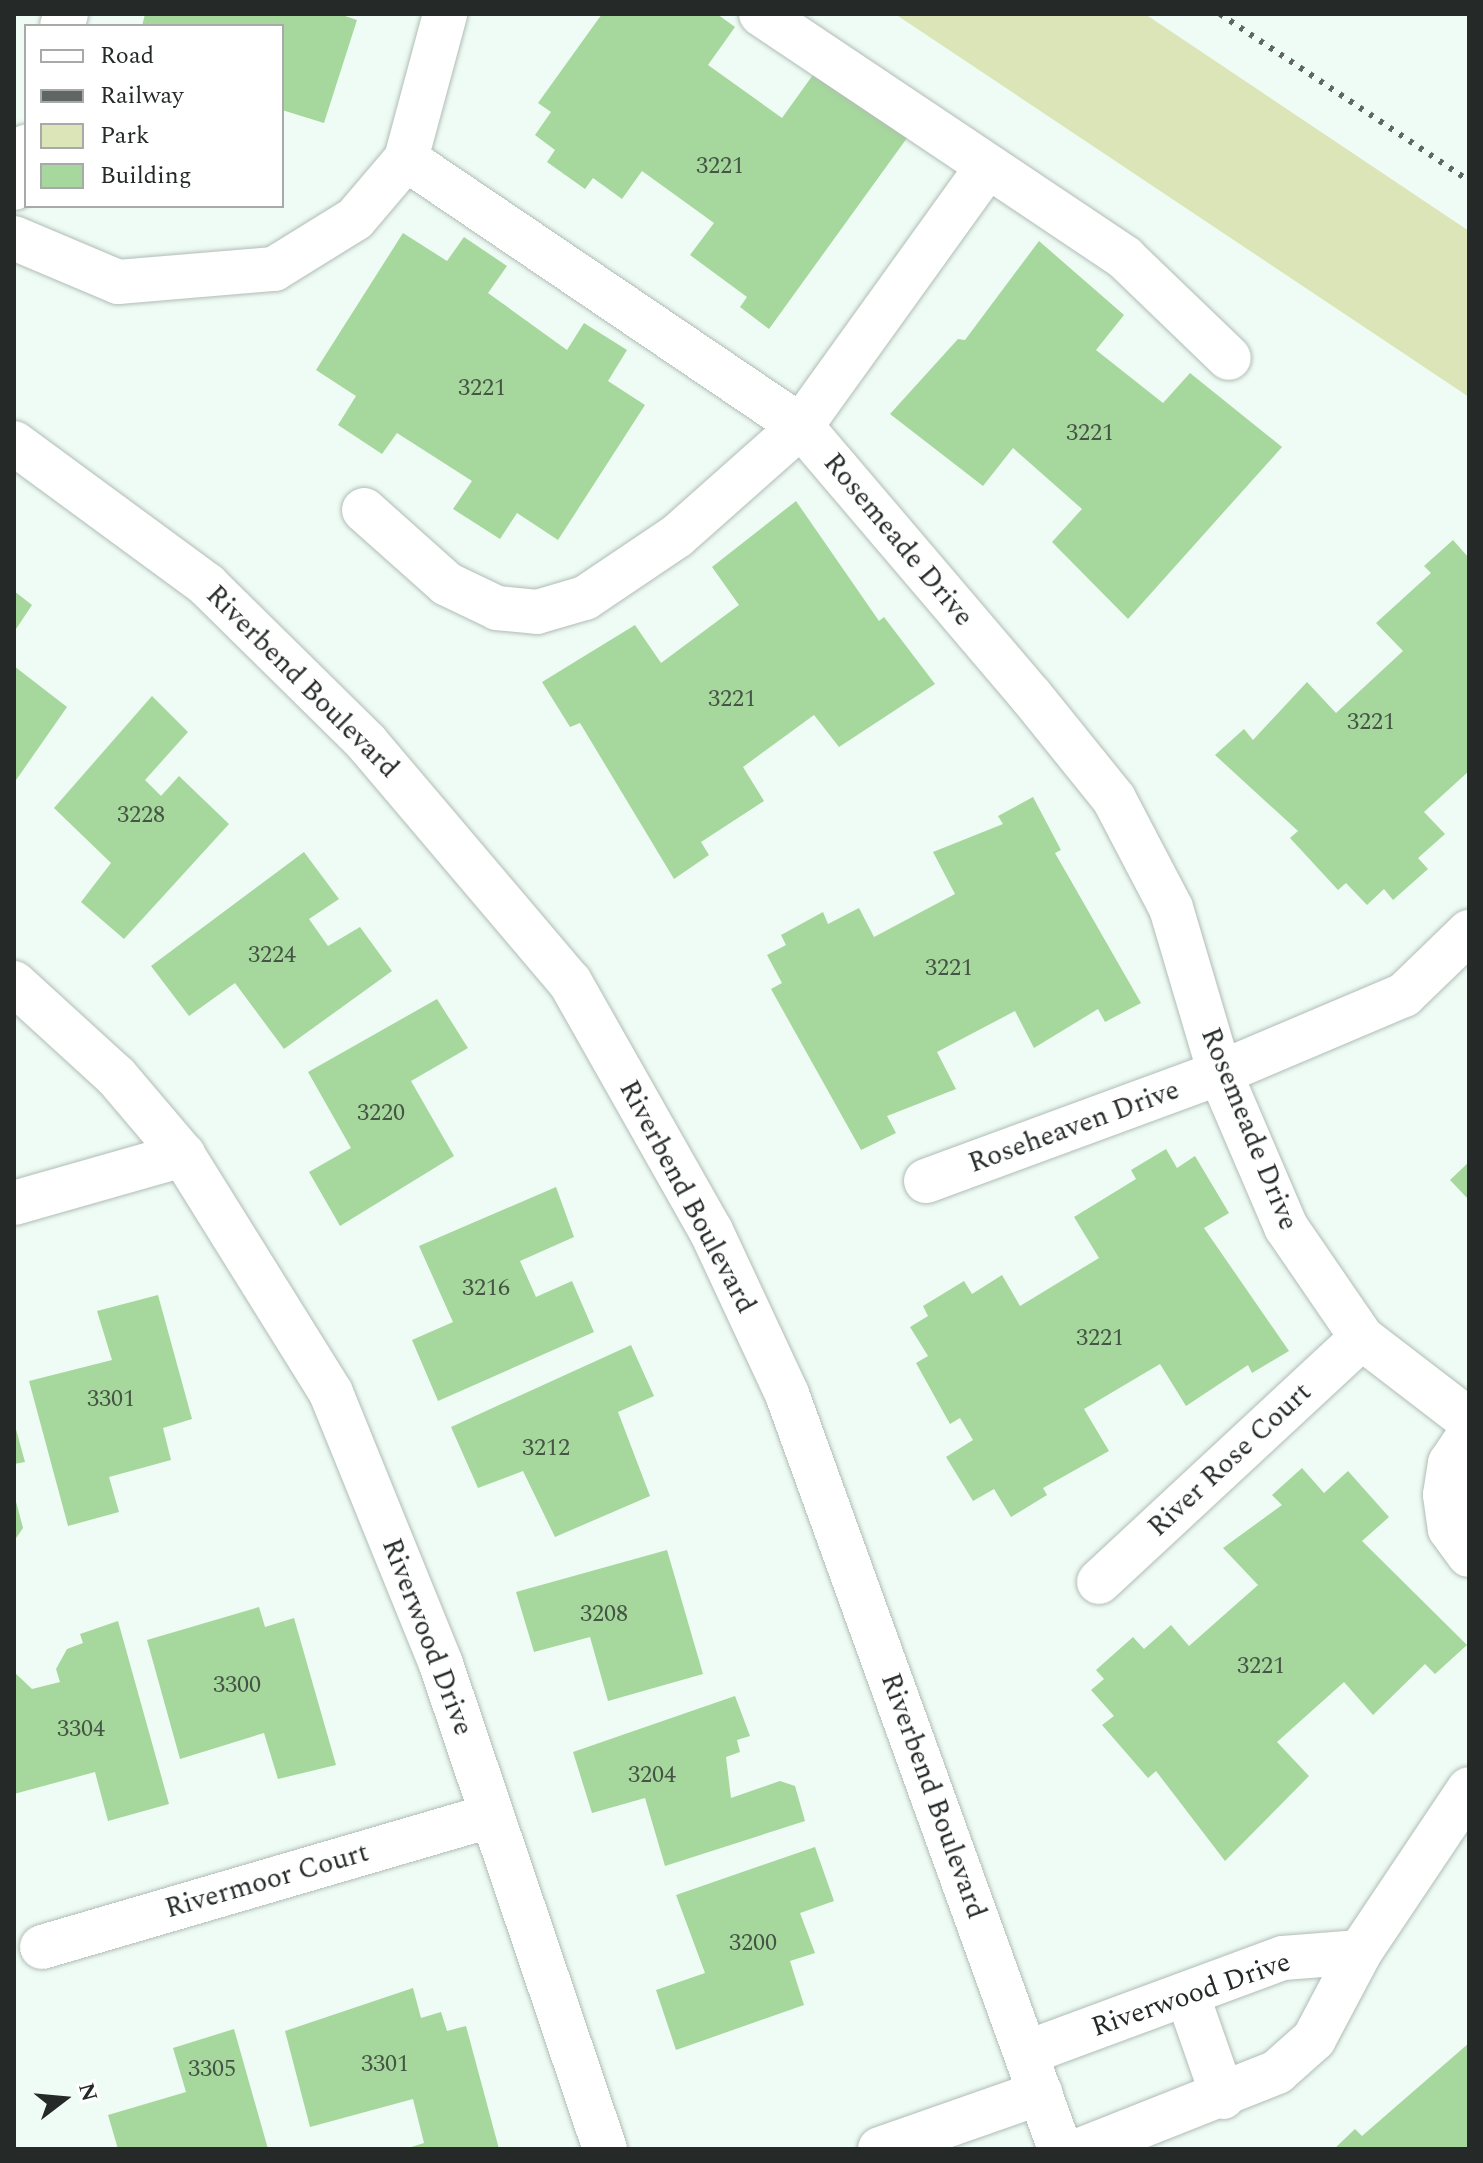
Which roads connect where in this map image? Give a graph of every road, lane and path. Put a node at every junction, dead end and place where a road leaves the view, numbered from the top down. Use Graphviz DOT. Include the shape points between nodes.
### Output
graph roads {
  1 [pos="445,14"];
  2 [pos="761,14"];
  3 [pos="24,154"];
  4 [pos="406,159"];
  5 [pos="987,167"];
  6 [pos="14,188"];
  7 [pos="14,238"];
  8 [pos="1229,358"];
  9 [pos="801,426"];
  10 [pos="14,443"];
  11 [pos="364,510"];
  12 [pos="1469,932"];
  13 [pos="14,983"];
  14 [pos="1220,1073"];
  15 [pos="183,1155"];
  16 [pos="926,1181"];
  17 [pos="14,1203"];
  18 [pos="1362,1338"];
  19 [pos="1469,1420"];
  20 [pos="1469,1435"];
  21 [pos="1469,1555"];
  22 [pos="1099,1582"];
  23 [pos="1469,1789"];
  24 [pos="492,1815"];
  25 [pos="42,1947"];
  26 [pos="1360,1952"];
  27 [pos="1187,1994"];
  28 [pos="1026,2053"];
  29 [pos="1040,2093"];
  30 [pos="1223,2097"];
  31 [pos="605,2149"];
  32 [pos="880,2149"];
  33 [pos="1060,2149"];
  34 [pos="1083,2149"];
  1 -- 4 [label="street"];
  2 -- 5 [label="street"];
  3 -- 6 [label="street"];
  4 -- 7 [label="street" via="355,219 274,269 118,282"];
  4 -- 9 [label="street, Rosemeade Drive"];
  5 -- 8 [label="street" via="1125,258"];
  5 -- 9 [label="street"];
  9 -- 11 [label="street" via="677,536 585,598 537,612 497,608 447,584"];
  9 -- 14 [label="street, Rosemeade Drive" via="1114,799 1171,908"];
  10 -- 28 [label="street, Riverbend Boulevard" via="207,585 367,743 570,982 711,1231 787,1394"];
  12 -- 14 [label="street, Roseheaven Drive" via="1404,995"];
  13 -- 15 [label="street, Riverwood Drive" via="116,1076"];
  14 -- 16 [label="street, Roseheaven Drive"];
  14 -- 18 [label="street, Rosemeade Drive" via="1286,1227"];
  15 -- 17 [label="street"];
  15 -- 24 [label="street, Riverwood Drive" via="331,1393 441,1664"];
  18 -- 19 [label="street, Rosemeade Drive"];
  18 -- 22 [label="street, River Rose Court"];
  20 -- 21 [label="street" via="1450,1463 1445,1495 1450,1529"];
  23 -- 26 [label="street"];
  24 -- 25 [label="street, Rivermoor Court"];
  24 -- 31 [label="street, Riverwood Drive"];
  26 -- 27 [label="street, Riverwood Drive" via="1283,1958"];
  26 -- 30 [label="street" via="1314,2039 1277,2072"];
  27 -- 28 [label="street, Riverwood Drive"];
  27 -- 30 [label="street"];
  28 -- 29 [label="street, Riverbend Boulevard"];
  29 -- 32 [label="street"];
  29 -- 33 [label="street, Riverbend Boulevard"];
  30 -- 34 [label="street"];
}
